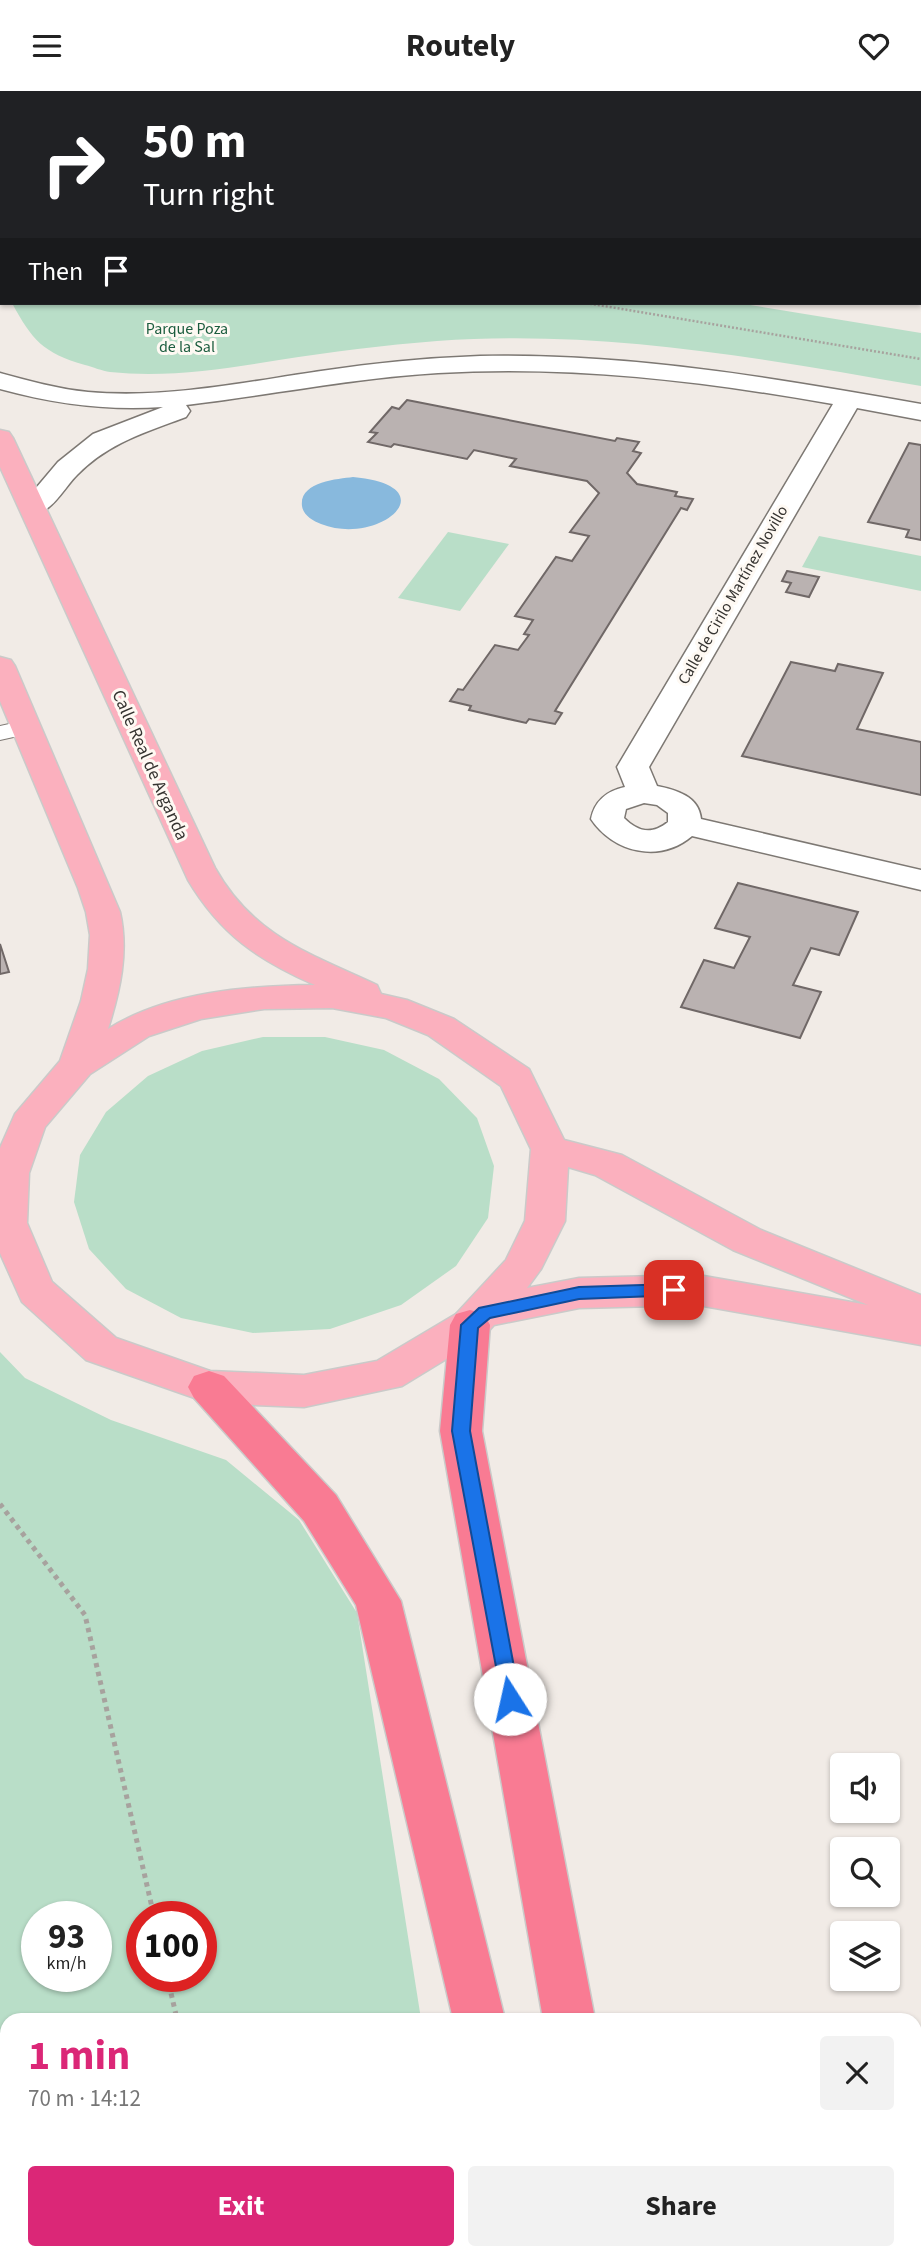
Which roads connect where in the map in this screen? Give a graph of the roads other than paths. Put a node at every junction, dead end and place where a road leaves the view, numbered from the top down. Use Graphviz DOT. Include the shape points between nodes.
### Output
graph roads {
  1 [pos="0,381"];
  2 [pos="254,390"];
  3 [pos="849,399"];
  4 [pos="921,412"];
  5 [pos="0,438"];
  6 [pos="34,507"];
  7 [pos="0,666"];
  8 [pos="13,730"];
  9 [pos="644,793"];
  10 [pos="685,825"];
  11 [pos="921,880"];
  12 [pos="394,1007"];
  13 [pos="77,1065"];
  14 [pos="550,1149"];
  15 [pos="921,1312"];
  16 [pos="477,1319"];
  17 [pos="921,1330"];
  18 [pos="209,1387"];
  19 [pos="478,2013"];
  20 [pos="568,2013"];
  1 -- 2 [label="street" via="77,400 137,401"];
  2 -- 3 [label="street" via="390,370 542,363 695,373"];
  2 -- 6 [label="street" via="156,417 102,440 68,468"];
  3 -- 4 [label="street"];
  3 -- 9 [label="street, Calle de Cirilo Martínez Novillo" via="633,767"];
  5 -- 6 [label="main road, Calle Real de Arganda"];
  6 -- 12 [label="main road, Calle Real de Arganda" via="186,843 222,907 248,933 281,953"];
  7 -- 8 [label="main road"];
  8 -- 13 [label="main road" via="96,895 107,932 100,998"];
  9 -- 10 [label="street" via="678,803 687,818"];
  9 -- 10 [label="street" via="612,804 607,820 619,834 657,841"];
  10 -- 11 [label="street"];
  12 -- 13 [label="main road" via="318,996 264,997 196,1008 136,1028"];
  12 -- 14 [label="main road" via="441,1027 516,1078"];
  13 -- 18 [label="main road" via="28,1123 10,1173 7,1223 36,1291 101,1349"];
  14 -- 15 [label="main road" via="608,1165 747,1240"];
  14 -- 16 [label="main road" via="545,1221 521,1269"];
  16 -- 17 [label="main road" via="579,1293 698,1290"];
  16 -- 18 [label="main road" via="387,1375 304,1391"];
  16 -- 20 [label="highway" via="461,1431"];
  18 -- 19 [label="highway" via="320,1508 378,1601"];
}
